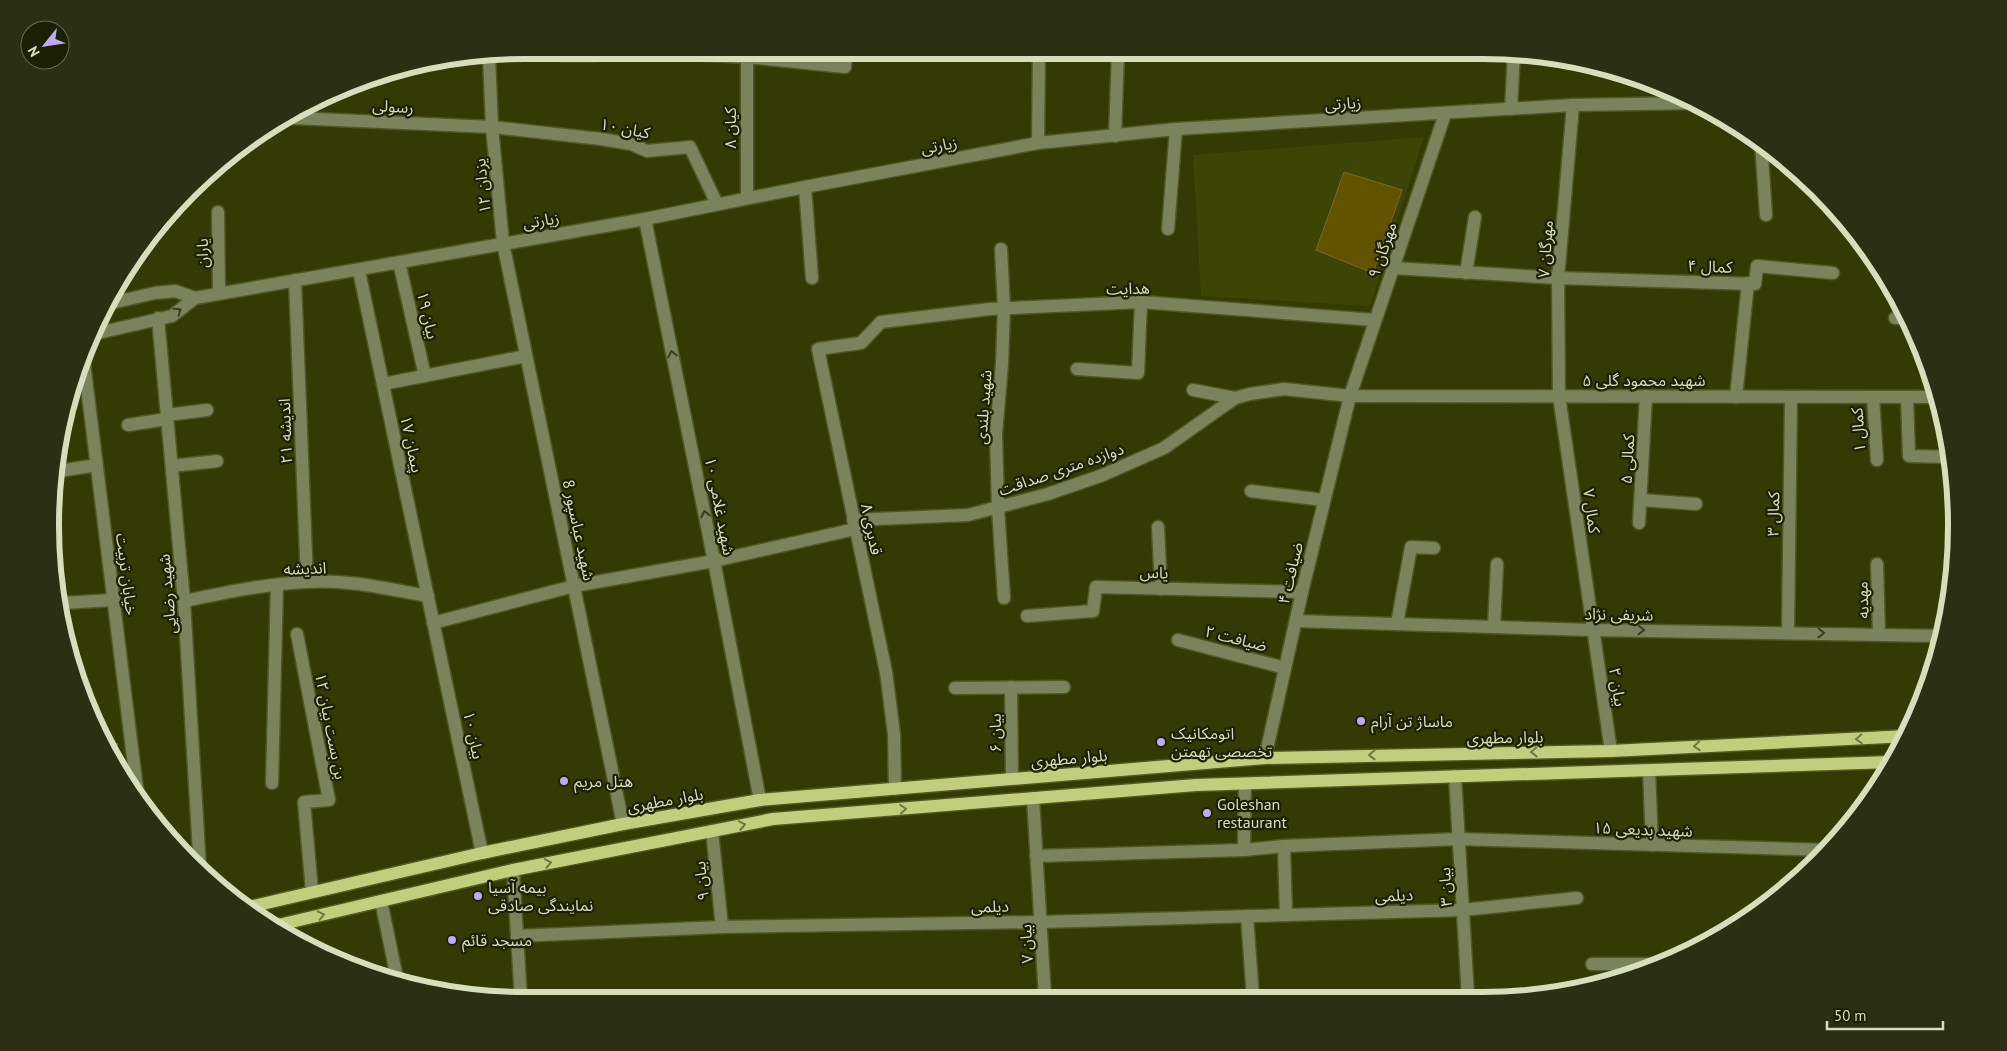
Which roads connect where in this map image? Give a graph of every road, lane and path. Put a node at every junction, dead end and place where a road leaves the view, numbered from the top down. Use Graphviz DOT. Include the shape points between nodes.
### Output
graph roads {
  1 [pos="746,59"];
  2 [pos="766,59"];
  3 [pos="845,59"];
  4 [pos="1039,59"];
  5 [pos="1118,59"];
  6 [pos="1514,60"];
  7 [pos="489,61"];
  8 [pos="1680,103"];
  9 [pos="1573,105"];
  10 [pos="1511,109"];
  11 [pos="1445,114"];
  12 [pos="297,118"];
  13 [pos="492,127"];
  14 [pos="1176,129"];
  15 [pos="1115,136"];
  16 [pos="1038,144"];
  17 [pos="1763,153"];
  18 [pos="805,186"];
  19 [pos="746,198"];
  20 [pos="717,204"];
  21 [pos="218,212"];
  22 [pos="1766,215"];
  23 [pos="1475,217"];
  24 [pos="645,219"];
  25 [pos="1168,229"];
  26 [pos="503,242"];
  27 [pos="1001,249"];
  28 [pos="399,262"];
  29 [pos="1393,268"];
  30 [pos="359,270"];
  31 [pos="1466,272"];
  32 [pos="1833,273"];
  33 [pos="812,278"];
  34 [pos="1558,278"];
  35 [pos="295,280"];
  36 [pos="1748,283"];
  37 [pos="219,294"];
  38 [pos="195,298"];
  39 [pos="116,302"];
  40 [pos="1140,302"];
  41 [pos="1004,308"];
  42 [pos="158,318"];
  43 [pos="1375,320"];
  44 [pos="881,322"];
  45 [pos="101,332"];
  46 [pos="526,356"];
  47 [pos="1077,369"];
  48 [pos="85,372"];
  49 [pos="426,376"];
  50 [pos="383,384"];
  51 [pos="1193,390"];
  52 [pos="1350,396"];
  53 [pos="1559,396"];
  54 [pos="1646,396"];
  55 [pos="1736,397"];
  56 [pos="1791,397"];
  57 [pos="1872,397"];
  58 [pos="1906,397"];
  59 [pos="1930,397"];
  60 [pos="1234,398"];
  61 [pos="207,410"];
  62 [pos="167,417"];
  63 [pos="128,425"];
  64 [pos="1943,456"];
  65 [pos="1877,460"];
  66 [pos="217,461"];
  67 [pos="97,465"];
  68 [pos="172,466"];
  69 [pos="63,470"];
  70 [pos="1251,491"];
  71 [pos="1324,500"];
  72 [pos="1641,500"];
  73 [pos="1696,504"];
  74 [pos="998,508"];
  75 [pos="1639,523"];
  76 [pos="854,524"];
  77 [pos="1158,527"];
  78 [pos="1434,548"];
  79 [pos="714,561"];
  80 [pos="1497,564"];
  81 [pos="1877,564"];
  82 [pos="307,582"];
  83 [pos="277,585"];
  84 [pos="574,586"];
  85 [pos="1161,588"];
  86 [pos="1302,592"];
  87 [pos="428,596"];
  88 [pos="1004,598"];
  89 [pos="114,600"];
  90 [pos="184,601"];
  91 [pos="66,602"];
  92 [pos="1027,616"];
  93 [pos="1296,621"];
  94 [pos="433,623"];
  95 [pos="1397,624"];
  96 [pos="1494,627"];
  97 [pos="1593,630"];
  98 [pos="1788,632"];
  99 [pos="298,634"];
  100 [pos="1879,634"];
  101 [pos="1934,636"];
  102 [pos="1178,640"];
  103 [pos="1285,668"];
  104 [pos="1064,686"];
  105 [pos="1011,687"];
  106 [pos="955,688"];
  107 [pos="1898,737"];
  108 [pos="1611,751"];
  109 [pos="1265,758"];
  110 [pos="1884,762"];
  111 [pos="1163,766"];
  112 [pos="1649,770"];
  113 [pos="1456,776"];
  114 [pos="1012,779"];
  115 [pos="272,783"];
  116 [pos="136,784"];
  117 [pos="1245,784"];
  118 [pos="1167,787"];
  119 [pos="895,789"];
  120 [pos="1033,798"];
  121 [pos="760,800"];
  122 [pos="622,824"];
  123 [pos="712,831"];
  124 [pos="1459,839"];
  125 [pos="1652,845"];
  126 [pos="1284,846"];
  127 [pos="1244,850"];
  128 [pos="1817,850"];
  129 [pos="482,853"];
  130 [pos="1036,856"];
  131 [pos="199,860"];
  132 [pos="513,870"];
  133 [pos="312,891"];
  134 [pos="1577,898"];
  135 [pos="381,901"];
  136 [pos="254,906"];
  137 [pos="1463,910"];
  138 [pos="1286,915"];
  139 [pos="1247,916"];
  140 [pos="1041,922"];
  141 [pos="282,924"];
  142 [pos="722,927"];
  143 [pos="517,936"];
  144 [pos="1592,964"];
  145 [pos="1640,964"];
  146 [pos="396,973"];
  147 [pos="520,992"];
  148 [pos="1045,992"];
  149 [pos="1253,992"];
  150 [pos="1468,992"];
  1 -- 19 [label="street, کیان ۸"];
  2 -- 3 [label="street" via="845,67"];
  4 -- 16 [label="street"];
  5 -- 15 [label="street"];
  6 -- 10 [label="street"];
  7 -- 13 [label="street, یزدان ۱۲"];
  8 -- 9 [label="street, زیارتی"];
  9 -- 10 [label="street, زیارتی"];
  9 -- 34 [label="street, مهرگان ۷"];
  10 -- 11 [label="street, زیارتی"];
  11 -- 14 [label="street, زیارتی"];
  11 -- 29 [label="street, مهرگان ۹"];
  12 -- 13 [label="street, رسولی"];
  13 -- 20 [label="street, کیان ۱۰" via="601,139 631,144 647,151 690,147"];
  13 -- 26 [label="street, یزدان ۱۲"];
  14 -- 15 [label="street, زیارتی"];
  14 -- 25 [label="street"];
  15 -- 16 [label="street, زیارتی"];
  16 -- 18 [label="street, زیارتی"];
  17 -- 22 [label="street"];
  18 -- 19 [label="street, زیارتی"];
  18 -- 33 [label="street"];
  19 -- 20 [label="street, زیارتی"];
  20 -- 24 [label="street, زیارتی"];
  21 -- 37 [label="street, یاران"];
  23 -- 31 [label="street"];
  24 -- 26 [label="street, زیارتی"];
  79 -- 24 [label="street, شهید غلامی ۱۰, one-way"];
  26 -- 28 [label="street, زیارتی"];
  26 -- 46 [label="street, شهید عباسپور 8"];
  27 -- 41 [label="street, شهید بلندی"];
  28 -- 30 [label="street, زیارتی"];
  28 -- 49 [label="street, بیان ۱۹"];
  29 -- 31 [label="street, کمال ۴"];
  29 -- 43 [label="street, مهرگان ۹"];
  30 -- 35 [label="street, زیارتی"];
  30 -- 50 [label="street, پیمان ۱۷"];
  31 -- 34 [label="street, کمال ۴"];
  32 -- 36 [label="street" via="1757,266 1754,284"];
  34 -- 36 [label="street, کمال ۴"];
  34 -- 53 [label="street, مهرگان ۷"];
  35 -- 37 [label="street, زیارتی"];
  35 -- 82 [label="street, اندیشه ۲۱"];
  36 -- 55 [label="street, کمال ۴"];
  37 -- 38 [label="street, زیارتی"];
  38 -- 39 [label="street, زیارتی" via="175,291"];
  42 -- 38 [label="street, زیارتی, one-way" via="172,316"];
  40 -- 41 [label="street, هدایت"];
  40 -- 43 [label="street, هدایت"];
  40 -- 47 [label="street" via="1138,373"];
  41 -- 44 [label="street, هدایت"];
  41 -- 74 [label="street, شهید بلندی" via="996,434"];
  42 -- 45 [label="street, زیارتی"];
  42 -- 62 [label="street, شهید رضایی"];
  43 -- 52 [label="street, مهرگان ۹"];
  44 -- 76 [label="street, قدیری ۸" via="862,344 818,349"];
  46 -- 49 [label="street"];
  46 -- 84 [label="street, شهید عباسپور 8"];
  48 -- 67 [label="street, خیابان تربیت"];
  49 -- 50 [label="street"];
  50 -- 87 [label="street, پیمان ۱۷"];
  51 -- 60 [label="street"];
  52 -- 53 [label="street, شهید محمود گلی ۵"];
  52 -- 60 [label="street, دوازده متری صداقت" via="1284,389"];
  52 -- 71 [label="street, ضیافت ۴"];
  53 -- 54 [label="street, شهید محمود گلی ۵"];
  53 -- 97 [label="street, کمال ۷"];
  54 -- 55 [label="street, شهید محمود گلی ۵"];
  54 -- 72 [label="street, کمالی ۵"];
  55 -- 56 [label="street, شهید محمود گلی ۵"];
  56 -- 57 [label="street, شهید محمود گلی ۵"];
  56 -- 98 [label="street, کمال ۳"];
  57 -- 58 [label="street, شهید محمود گلی ۵"];
  57 -- 65 [label="street, کمال ۱"];
  58 -- 59 [label="street, شهید محمود گلی ۵"];
  58 -- 64 [label="street" via="1909,456"];
  60 -- 74 [label="street, دوازده متری صداقت" via="1164,448 1103,475"];
  61 -- 62 [label="street"];
  62 -- 63 [label="street"];
  62 -- 68 [label="street, شهید رضایی"];
  66 -- 68 [label="street"];
  67 -- 69 [label="street"];
  67 -- 89 [label="street, خیابان تربیت"];
  68 -- 90 [label="street, شهید رضایی"];
  70 -- 71 [label="street"];
  71 -- 86 [label="street, ضیافت ۴"];
  72 -- 73 [label="street"];
  72 -- 75 [label="street, کمالی ۵"];
  74 -- 76 [label="street, دوازده متری صداقت" via="968,515"];
  74 -- 88 [label="street, شهید بلندی"];
  76 -- 79 [label="street, دوازده متری صداقت"];
  76 -- 119 [label="street, قدیری ۸" via="886,672 894,734"];
  77 -- 85 [label="street"];
  78 -- 95 [label="street" via="1412,546"];
  79 -- 84 [label="street, دوازده متری صداقت"];
  79 -- 121 [label="street, شهید غلامی ۱۰"];
  80 -- 96 [label="street"];
  81 -- 100 [label="street, مهدیه"];
  82 -- 83 [label="street, اندیشه"];
  82 -- 87 [label="street, اندیشه" via="357,584"];
  83 -- 90 [label="street, اندیشه"];
  83 -- 115 [label="street"];
  84 -- 94 [label="street, دوازده متری صداقت"];
  84 -- 122 [label="street, شهید عباسپور 8"];
  85 -- 86 [label="street, یاس"];
  85 -- 92 [label="street, یاس" via="1096,587 1093,611"];
  86 -- 93 [label="street, ضیافت ۴"];
  87 -- 94 [label="street, پیمان ۱۷"];
  89 -- 91 [label="street"];
  89 -- 116 [label="street, خیابان تربیت"];
  90 -- 131 [label="street, شهید رضایی"];
  93 -- 95 [label="street, شریفی نژاد"];
  93 -- 103 [label="street, ضیافت ۴"];
  94 -- 129 [label="street, بیان ۱۰"];
  95 -- 96 [label="street, شریفی نژاد"];
  96 -- 97 [label="street, شریفی نژاد"];
  97 -- 98 [label="street, شریفی نژاد, one-way"];
  97 -- 108 [label="street, بیان ۲"];
  98 -- 100 [label="street, شریفی نژاد, one-way"];
  99 -- 133 [label="street, بن بست بیان ۱۲" via="329,800 304,802"];
  100 -- 101 [label="street, شریفی نژاد"];
  102 -- 103 [label="street, ضیافت ۲"];
  103 -- 109 [label="street, ضیافت ۴"];
  104 -- 105 [label="street"];
  105 -- 106 [label="street"];
  105 -- 114 [label="street, بیان ۶"];
  107 -- 108 [label="main road, بلوار مطهری, one-way"];
  108 -- 109 [label="main road, بلوار مطهری, one-way"];
  109 -- 111 [label="main road, بلوار مطهری"];
  110 -- 112 [label="main road"];
  111 -- 114 [label="main road, بلوار مطهری"];
  111 -- 118 [label="main road"];
  112 -- 113 [label="main road"];
  112 -- 125 [label="street"];
  113 -- 117 [label="main road"];
  113 -- 124 [label="street, بیان ۳"];
  114 -- 119 [label="main road, بلوار مطهری"];
  117 -- 118 [label="main road"];
  117 -- 127 [label="street"];
  118 -- 120 [label="main road"];
  119 -- 121 [label="main road, بلوار مطهری"];
  123 -- 120 [label="main road, one-way" via="774,819"];
  120 -- 130 [label="street, بیان ۷"];
  121 -- 122 [label="main road, بلوار مطهری"];
  122 -- 129 [label="main road, بلوار مطهری"];
  132 -- 123 [label="main road, one-way"];
  123 -- 142 [label="street, بیان ۹"];
  124 -- 125 [label="street, شهید بدیعی ۱۵"];
  124 -- 126 [label="street, شهید بدیعی ۱۵"];
  124 -- 137 [label="street, بیان ۳"];
  125 -- 128 [label="street, شهید بدیعی ۱۵"];
  126 -- 127 [label="street, شهید بدیعی ۱۵"];
  126 -- 138 [label="street"];
  127 -- 130 [label="street, شهید بدیعی ۱۵"];
  129 -- 133 [label="main road, بلوار مطهری"];
  130 -- 140 [label="street, بیان ۷"];
  132 -- 135 [label="main road"];
  132 -- 143 [label="street"];
  133 -- 136 [label="main road, بلوار مطهری"];
  134 -- 137 [label="street, دیلمی"];
  141 -- 135 [label="main road, one-way"];
  135 -- 146 [label="street"];
  137 -- 138 [label="street, دیلمی"];
  137 -- 150 [label="street, بیان ۳"];
  138 -- 139 [label="street, دیلمی"];
  139 -- 140 [label="street, دیلمی"];
  139 -- 149 [label="street"];
  140 -- 142 [label="street, دیلمی"];
  140 -- 148 [label="street, بیان ۷"];
  142 -- 143 [label="street, دیلمی"];
  143 -- 147 [label="street"];
  144 -- 145 [label="street"];
}
